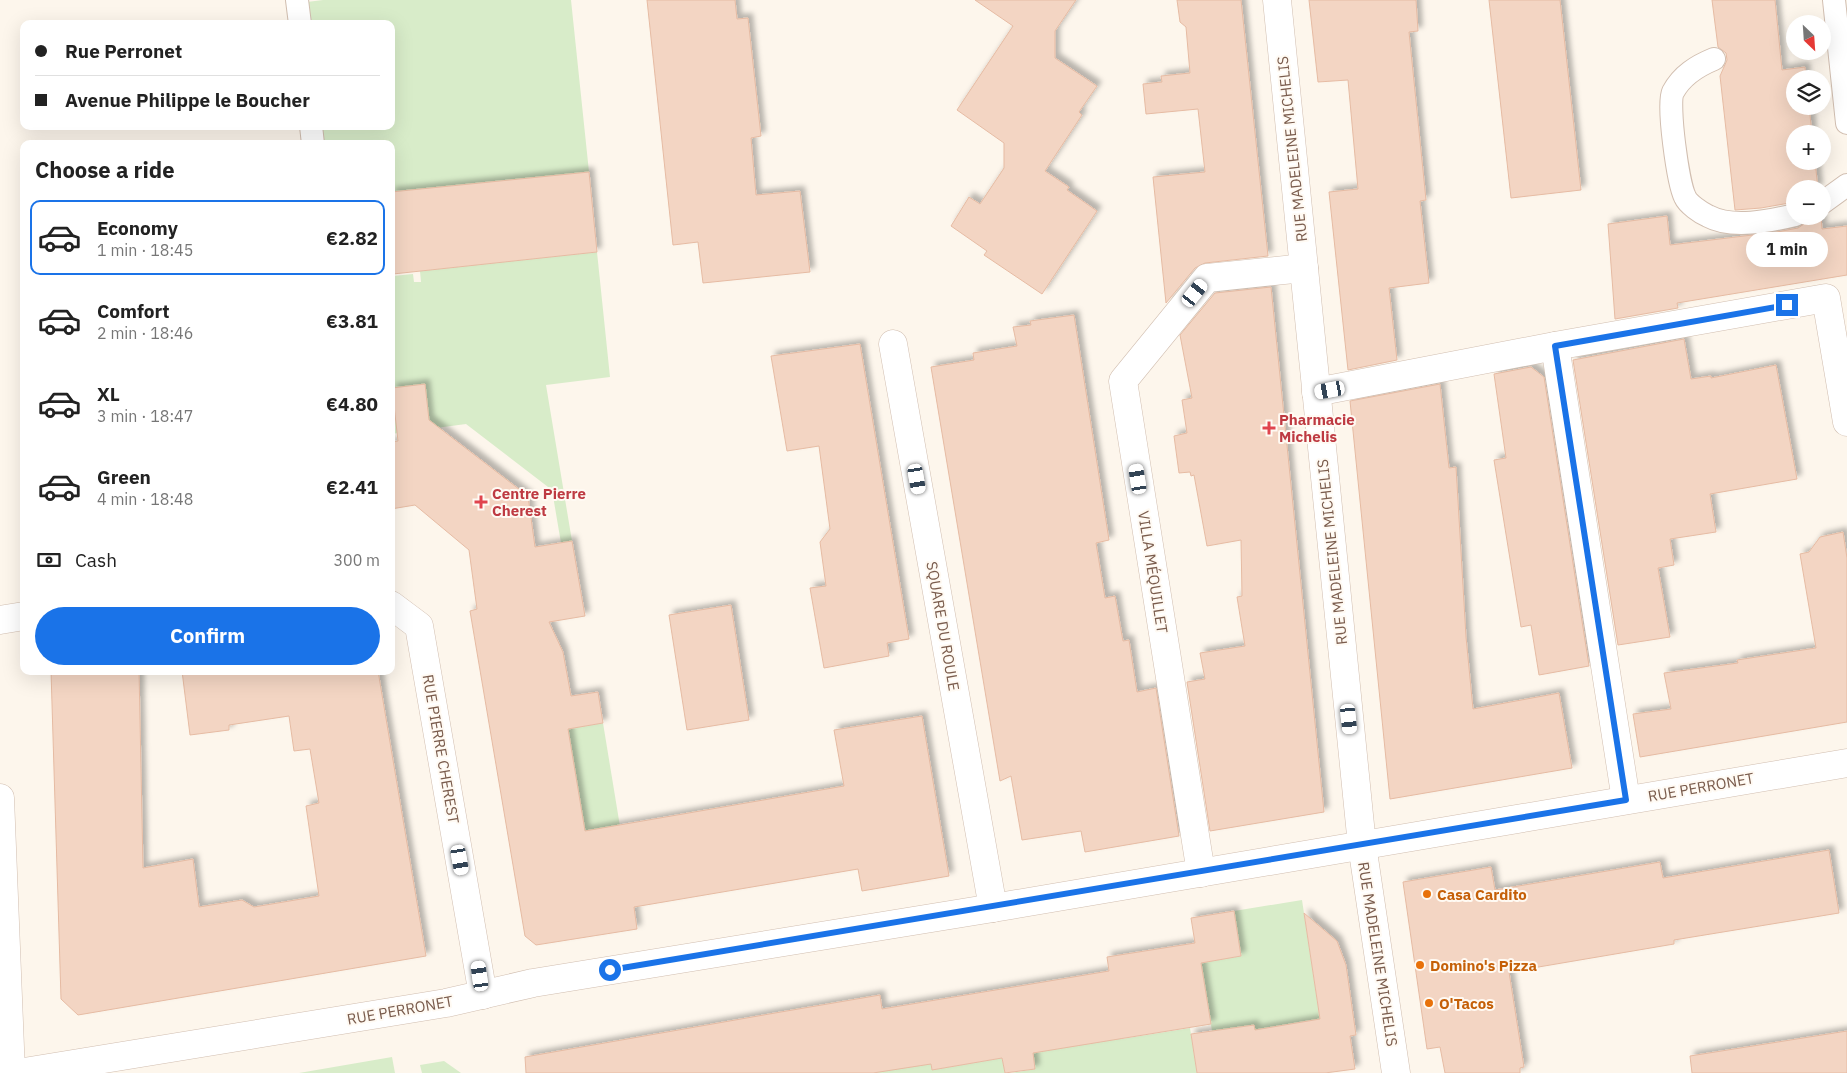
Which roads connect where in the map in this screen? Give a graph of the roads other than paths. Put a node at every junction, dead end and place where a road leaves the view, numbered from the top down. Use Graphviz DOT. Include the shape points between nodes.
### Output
graph roads {
  1 [pos="297,0"];
  2 [pos="1277,0"];
  3 [pos="1834,0"];
  4 [pos="300,20"];
  5 [pos="1714,59"];
  6 [pos="1847,122"];
  7 [pos="1847,185"];
  8 [pos="1831,197"];
  9 [pos="1786,217"];
  10 [pos="1304,268"];
  11 [pos="893,344"];
  12 [pos="1555,346"];
  13 [pos="1316,392"];
  14 [pos="1847,422"];
  15 [pos="395,608"];
  16 [pos="20,617"];
  17 [pos="0,620"];
  18 [pos="1847,763"];
  19 [pos="0,798"];
  20 [pos="1626,800"];
  21 [pos="1362,845"];
  22 [pos="1201,873"];
  23 [pos="993,908"];
  24 [pos="483,994"];
  25 [pos="11,1073"];
  26 [pos="18,1073"];
  27 [pos="1396,1073"];
  1 -- 4 [label="lane"];
  2 -- 10 [label="street, RUE MADELEINE MICHELIS"];
  3 -- 6 [label="lane"];
  5 -- 9 [label="lane" via="1682,78 1670,100 1679,183 1686,200 1709,217 1730,223"];
  7 -- 8 [label="lane"];
  10 -- 13 [label="street, RUE MADELEINE MICHELIS"];
  10 -- 22 [label="street, VILLA MÉQUILLET" via="1207,278 1123,381"];
  11 -- 23 [label="street, SQUARE DU ROULE"];
  12 -- 13 [label="street"];
  12 -- 14 [label="street" via="1826,298"];
  12 -- 20 [label="street"];
  13 -- 21 [label="street, RUE MADELEINE MICHELIS"];
  15 -- 24 [label="street, RUE PIERRE CHEREST" via="419,626"];
  16 -- 17 [label="street"];
  18 -- 20 [label="street, RUE PERRONET"];
  19 -- 25 [label="street"];
  20 -- 21 [label="street, RUE PERRONET"];
  21 -- 22 [label="street, RUE PERRONET"];
  21 -- 27 [label="street, RUE MADELEINE MICHELIS"];
  22 -- 23 [label="street, RUE PERRONET"];
  23 -- 24 [label="street, RUE PERRONET" via="533,983"];
  24 -- 26 [label="street, RUE PERRONET" via="446,1003"];
}
